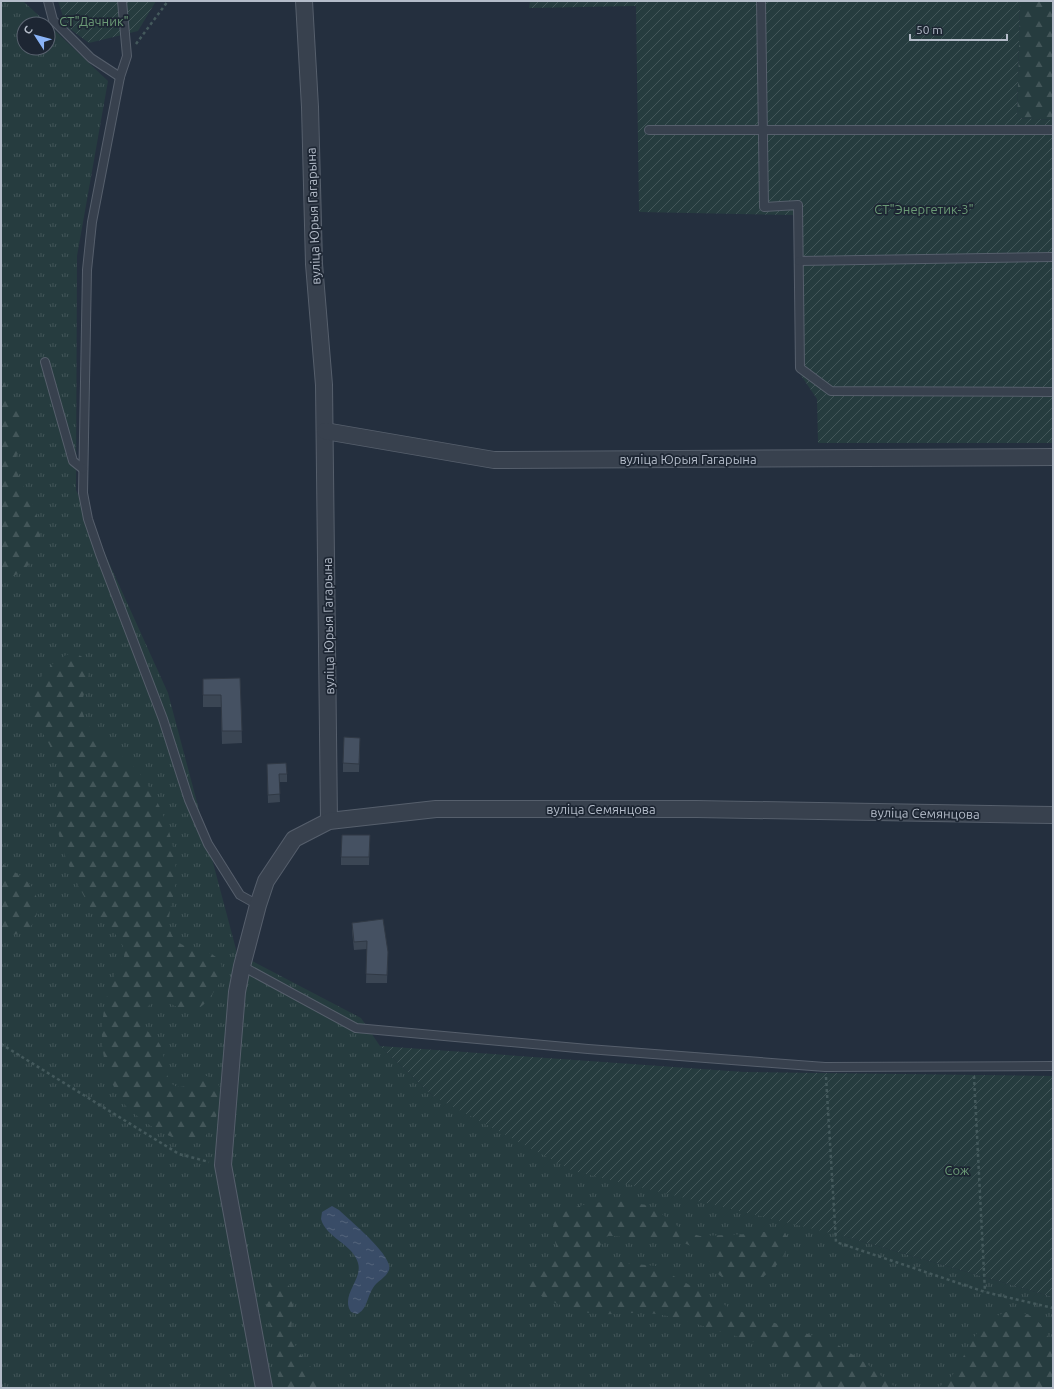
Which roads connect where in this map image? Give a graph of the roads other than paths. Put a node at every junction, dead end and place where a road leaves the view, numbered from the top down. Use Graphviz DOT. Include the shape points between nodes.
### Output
graph roads {
  1 [pos="48,1"];
  2 [pos="122,1"];
  3 [pos="304,1"];
  4 [pos="761,1"];
  5 [pos="120,77"];
  6 [pos="763,129"];
  7 [pos="649,130"];
  8 [pos="1053,130"];
  9 [pos="1053,257"];
  10 [pos="799,261"];
  11 [pos="45,362"];
  12 [pos="1053,392"];
  13 [pos="325,431"];
  14 [pos="1053,457"];
  15 [pos="84,469"];
  16 [pos="1053,815"];
  17 [pos="329,822"];
  18 [pos="258,905"];
  19 [pos="242,966"];
  20 [pos="1053,1066"];
  21 [pos="264,1388"];
  1 -- 5 [label="lane" via="53,20 91,58"];
  2 -- 5 [label="lane" via="127,56"];
  3 -- 13 [label="street, вуліца Юрыя Гагарына" via="310,106 314,264"];
  4 -- 6 [label="lane"];
  5 -- 15 [label="lane" via="92,222 88,263"];
  6 -- 7 [label="lane"];
  6 -- 8 [label="lane"];
  6 -- 10 [label="lane" via="764,207 798,205"];
  9 -- 10 [label="lane"];
  10 -- 12 [label="lane" via="800,368 831,391"];
  11 -- 15 [label="lane" via="73,461"];
  13 -- 14 [label="street, вуліца Юрыя Гагарына" via="494,460"];
  13 -- 17 [label="street, вуліца Юрыя Гагарына"];
  15 -- 18 [label="lane" via="83,493 88,519 163,719 189,800 208,844 240,895"];
  16 -- 17 [label="street, вуліца Семянцова" via="697,809 436,809"];
  17 -- 18 [label="street, вуліца Семянцова" via="294,839 266,881"];
  18 -- 19 [label="street, вуліца Семянцова"];
  19 -- 20 [label="lane" via="356,1028 825,1067"];
  19 -- 21 [label="street, вуліца Семянцова" via="237,992 224,1165"];
}
